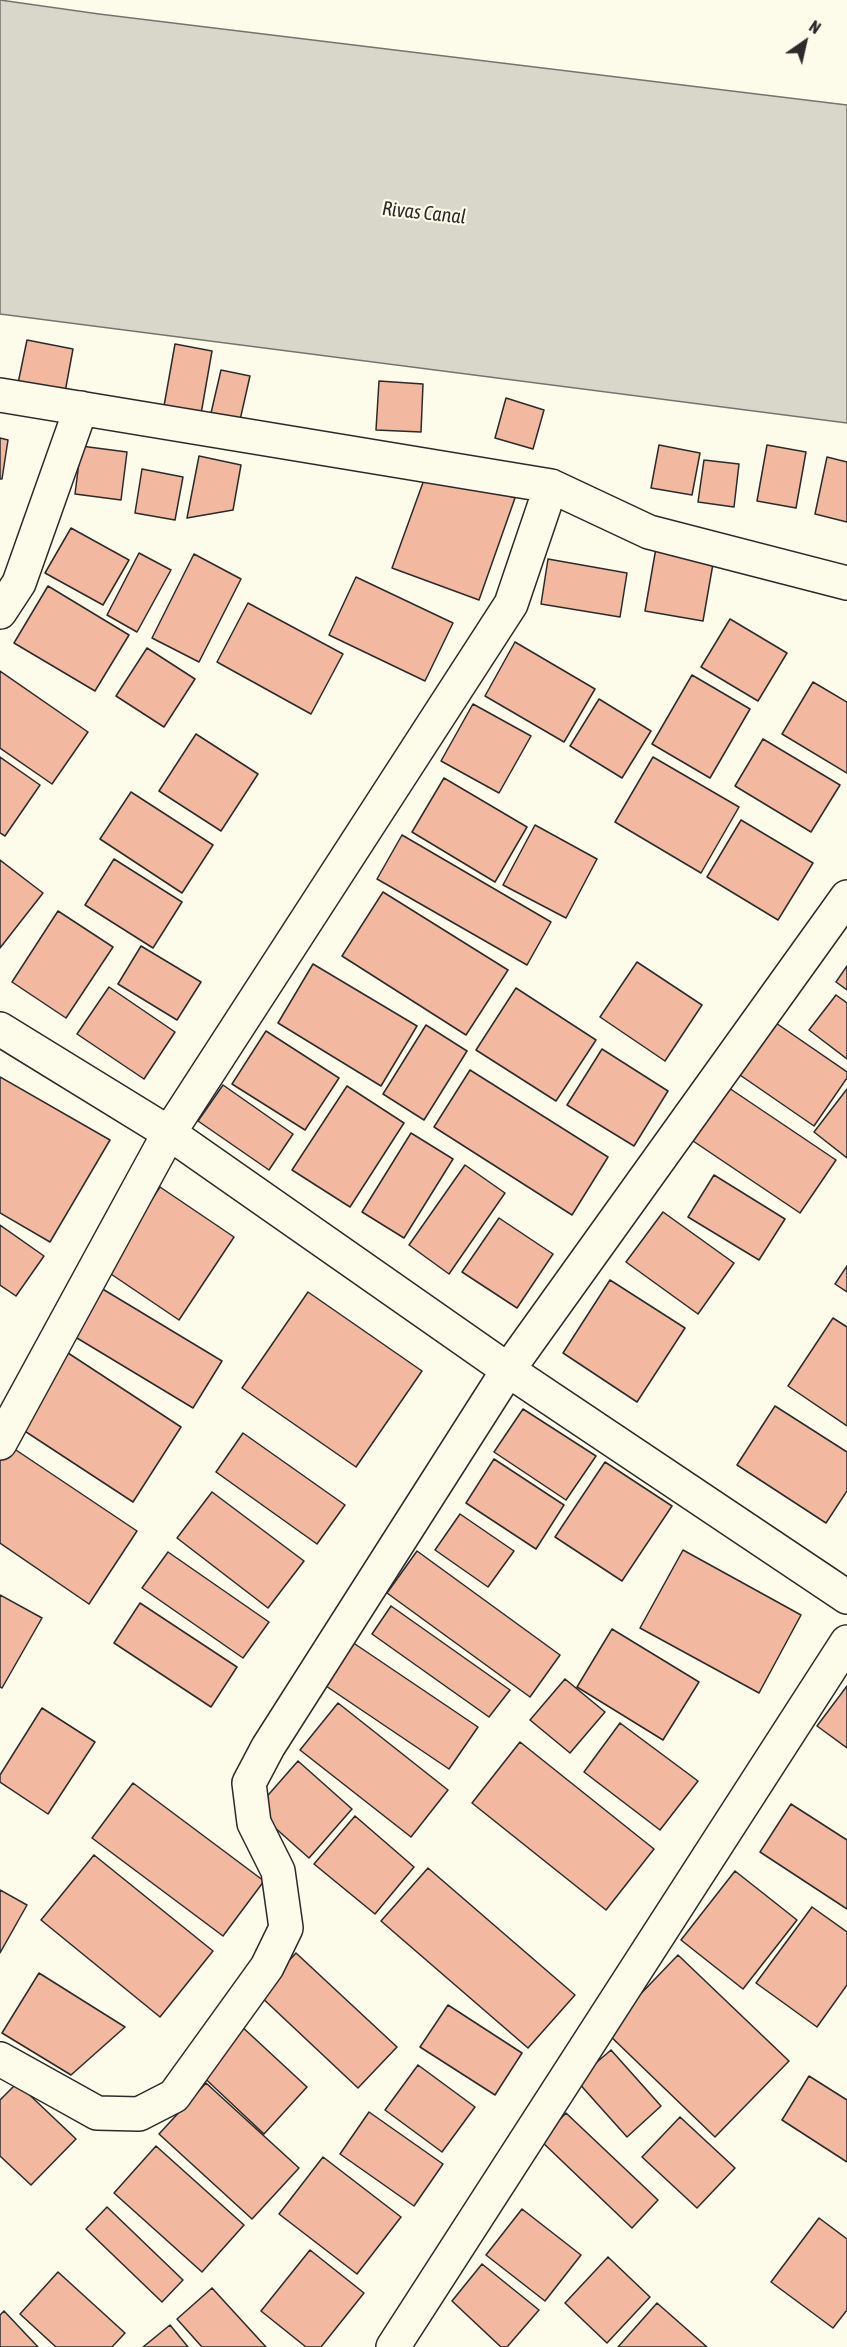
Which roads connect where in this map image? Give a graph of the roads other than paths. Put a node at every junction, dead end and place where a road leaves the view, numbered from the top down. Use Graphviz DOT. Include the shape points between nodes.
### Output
graph roads {
  1 [pos="0,395"];
  2 [pos="81,408"];
  3 [pos="551,486"];
  4 [pos="847,583"];
  5 [pos="0,612"];
  6 [pos="847,897"];
  7 [pos="0,1029"];
  8 [pos="169,1133"];
  9 [pos="508,1370"];
  10 [pos="0,1443"];
  11 [pos="847,1597"];
  12 [pos="847,1642"];
  13 [pos="0,2059"];
  14 [pos="393,2347"];
  1 -- 2 [label="street"];
  2 -- 3 [label="street"];
  2 -- 5 [label="street" via="19,583"];
  3 -- 4 [label="street" via="649,532"];
  3 -- 8 [label="street" via="511,604"];
  6 -- 9 [label="street"];
  7 -- 8 [label="street"];
  8 -- 9 [label="street"];
  8 -- 10 [label="street"];
  9 -- 11 [label="street"];
  9 -- 13 [label="street" via="268,1747 249,1783 254,1824 278,1871 286,1928 267,1966 174,2096 139,2114 98,2113"];
  12 -- 14 [label="street"];
}
